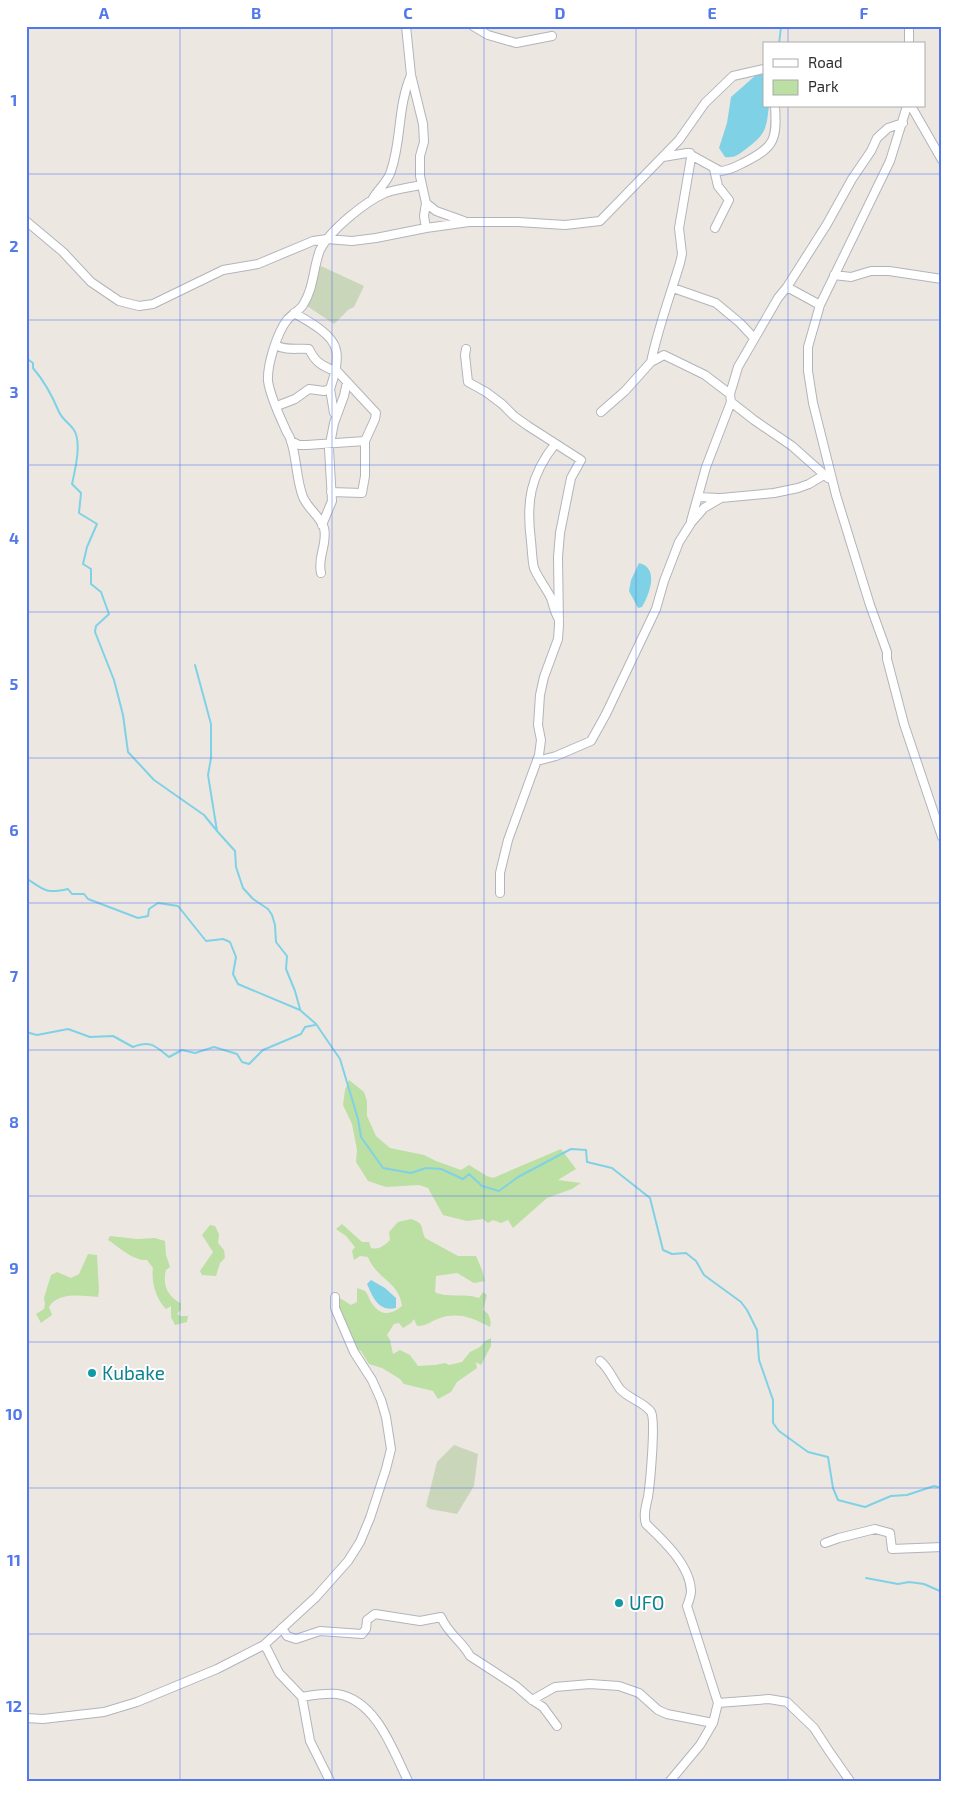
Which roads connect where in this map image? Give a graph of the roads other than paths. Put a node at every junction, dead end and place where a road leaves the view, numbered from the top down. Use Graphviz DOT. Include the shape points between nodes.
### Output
graph roads {
  1 [pos="406,26"];
  2 [pos="473,26"];
  3 [pos="909,26"];
  4 [pos="552,36"];
  5 [pos="909,42"];
  6 [pos="763,68"];
  7 [pos="411,75"];
  8 [pos="775,108"];
  9 [pos="907,108"];
  10 [pos="912,108"];
  11 [pos="903,123"];
  12 [pos="691,155"];
  13 [pos="662,157"];
  14 [pos="942,160"];
  15 [pos="714,169"];
  16 [pos="422,185"];
  17 [pos="372,200"];
  18 [pos="426,203"];
  19 [pos="26,221"];
  20 [pos="469,222"];
  21 [pos="426,228"];
  22 [pos="715,228"];
  23 [pos="327,239"];
  24 [pos="834,275"];
  25 [pos="942,280"];
  26 [pos="786,287"];
  27 [pos="673,288"];
  28 [pos="820,305"];
  29 [pos="294,314"];
  30 [pos="754,338"];
  31 [pos="276,345"];
  32 [pos="466,349"];
  33 [pos="651,362"];
  34 [pos="335,371"];
  35 [pos="348,382"];
  36 [pos="330,389"];
  37 [pos="731,398"];
  38 [pos="276,406"];
  39 [pos="601,412"];
  40 [pos="337,414"];
  41 [pos="291,441"];
  42 [pos="365,441"];
  43 [pos="330,444"];
  44 [pos="555,444"];
  45 [pos="824,475"];
  46 [pos="833,483"];
  47 [pos="331,492"];
  48 [pos="698,497"];
  49 [pos="721,498"];
  50 [pos="691,522"];
  51 [pos="322,525"];
  52 [pos="321,573"];
  53 [pos="559,620"];
  54 [pos="537,761"];
  55 [pos="942,837"];
  56 [pos="500,893"];
  57 [pos="335,1297"];
  58 [pos="600,1361"];
  59 [pos="825,1543"];
  60 [pos="942,1547"];
  61 [pos="282,1628"];
  62 [pos="264,1645"];
  63 [pos="302,1697"];
  64 [pos="532,1700"];
  65 [pos="718,1703"];
  66 [pos="26,1718"];
  67 [pos="713,1723"];
  68 [pos="557,1726"];
  69 [pos="330,1781"];
  70 [pos="408,1781"];
  71 [pos="670,1781"];
  72 [pos="850,1781"];
  1 -- 7 [label="street"];
  2 -- 4 [label="street" via="488,35 516,43"];
  3 -- 5 [label="street"];
  6 -- 13 [label="street" via="733,76 705,103 679,140"];
  7 -- 16 [label="street" via="424,142 420,156"];
  7 -- 17 [label="street" via="400,113 398,144 391,173"];
  8 -- 15 [label="street" via="776,128 768,148 726,171"];
  9 -- 11 [label="street"];
  10 -- 14 [label="street"];
  11 -- 24 [label="street" via="890,160"];
  11 -- 26 [label="street" via="888,128 877,138"];
  12 -- 13 [label="street" via="677,153"];
  12 -- 15 [label="street"];
  12 -- 27 [label="street" via="679,228 682,254"];
  13 -- 20 [label="street" via="600,221 566,226"];
  15 -- 22 [label="street" via="718,186 729,200"];
  16 -- 17 [label="street" via="403,188"];
  16 -- 18 [label="street"];
  17 -- 23 [label="street"];
  18 -- 20 [label="street" via="436,211"];
  18 -- 21 [label="street"];
  19 -- 23 [label="street" via="63,252 91,282 119,301 139,306 153,304 222,270 258,264 313,241"];
  20 -- 21 [label="street"];
  21 -- 23 [label="street" via="352,241"];
  23 -- 29 [label="street" via="310,291 303,306"];
  24 -- 25 [label="street" via="889,271"];
  24 -- 28 [label="street"];
  26 -- 28 [label="street"];
  26 -- 30 [label="street"];
  27 -- 30 [label="street" via="716,303"];
  27 -- 33 [label="street" via="657,333"];
  28 -- 46 [label="street" via="808,347 808,371"];
  29 -- 31 [label="street" via="284,325"];
  29 -- 34 [label="street" via="326,333 336,347"];
  30 -- 37 [label="street" via="738,367"];
  31 -- 34 [label="street" via="287,349 309,349 314,360"];
  31 -- 38 [label="street" via="268,371"];
  32 -- 44 [label="street" via="468,382"];
  33 -- 37 [label="street" via="660,356 669,356 705,375"];
  33 -- 39 [label="street" via="626,392"];
  34 -- 35 [label="street"];
  34 -- 36 [label="street"];
  35 -- 40 [label="street"];
  35 -- 42 [label="street" via="376,413"];
  36 -- 38 [label="street" via="309,389 296,399"];
  36 -- 40 [label="street" via="334,413"];
  37 -- 45 [label="street"];
  37 -- 48 [label="street"];
  38 -- 41 [label="street"];
  40 -- 43 [label="street"];
  41 -- 43 [label="street" via="298,445"];
  41 -- 51 [label="street" via="303,496"];
  42 -- 43 [label="street"];
  42 -- 47 [label="street" via="366,476 362,493"];
  43 -- 47 [label="street"];
  44 -- 53 [label="street" via="543,460 530,492 529,514 534,567"];
  44 -- 53 [label="street" via="581,460 571,478 560,533"];
  45 -- 46 [label="street"];
  45 -- 49 [label="street" via="798,488"];
  46 -- 55 [label="street" via="887,652 904,724"];
  47 -- 51 [label="street" via="331,506"];
  48 -- 49 [label="street"];
  48 -- 50 [label="street"];
  49 -- 50 [label="street" via="704,508"];
  50 -- 54 [label="street" via="679,542 656,609 590,741"];
  51 -- 52 [label="street" via="325,541 320,556"];
  53 -- 54 [label="street" via="558,639 540,695 538,725 541,740"];
  54 -- 56 [label="street" via="508,840 500,872"];
  57 -- 61 [label="street" via="335,1308 354,1352 381,1400 391,1449 360,1542 348,1561"];
  58 -- 65 [label="street" via="621,1390 652,1414 652,1449 644,1518 677,1556 689,1578 692,1592 687,1606"];
  59 -- 60 [label="street" via="875,1529 890,1533 892,1549"];
  61 -- 62 [label="street"];
  61 -- 64 [label="street" via="287,1636 296,1639 320,1631 362,1634 367,1620 375,1614 420,1621 441,1617 447,1630 470,1656"];
  62 -- 63 [label="street" via="279,1673"];
  62 -- 66 [label="street" via="217,1669 137,1702 90,1714"];
  63 -- 69 [label="street" via="310,1741"];
  63 -- 70 [label="street" via="340,1694 364,1706 384,1730"];
  64 -- 67 [label="street" via="555,1687 619,1686 640,1693 667,1714"];
  64 -- 68 [label="street" via="543,1707"];
  65 -- 67 [label="street"];
  65 -- 72 [label="street" via="769,1699 787,1702 814,1728"];
  67 -- 71 [label="street" via="700,1745"];
}
